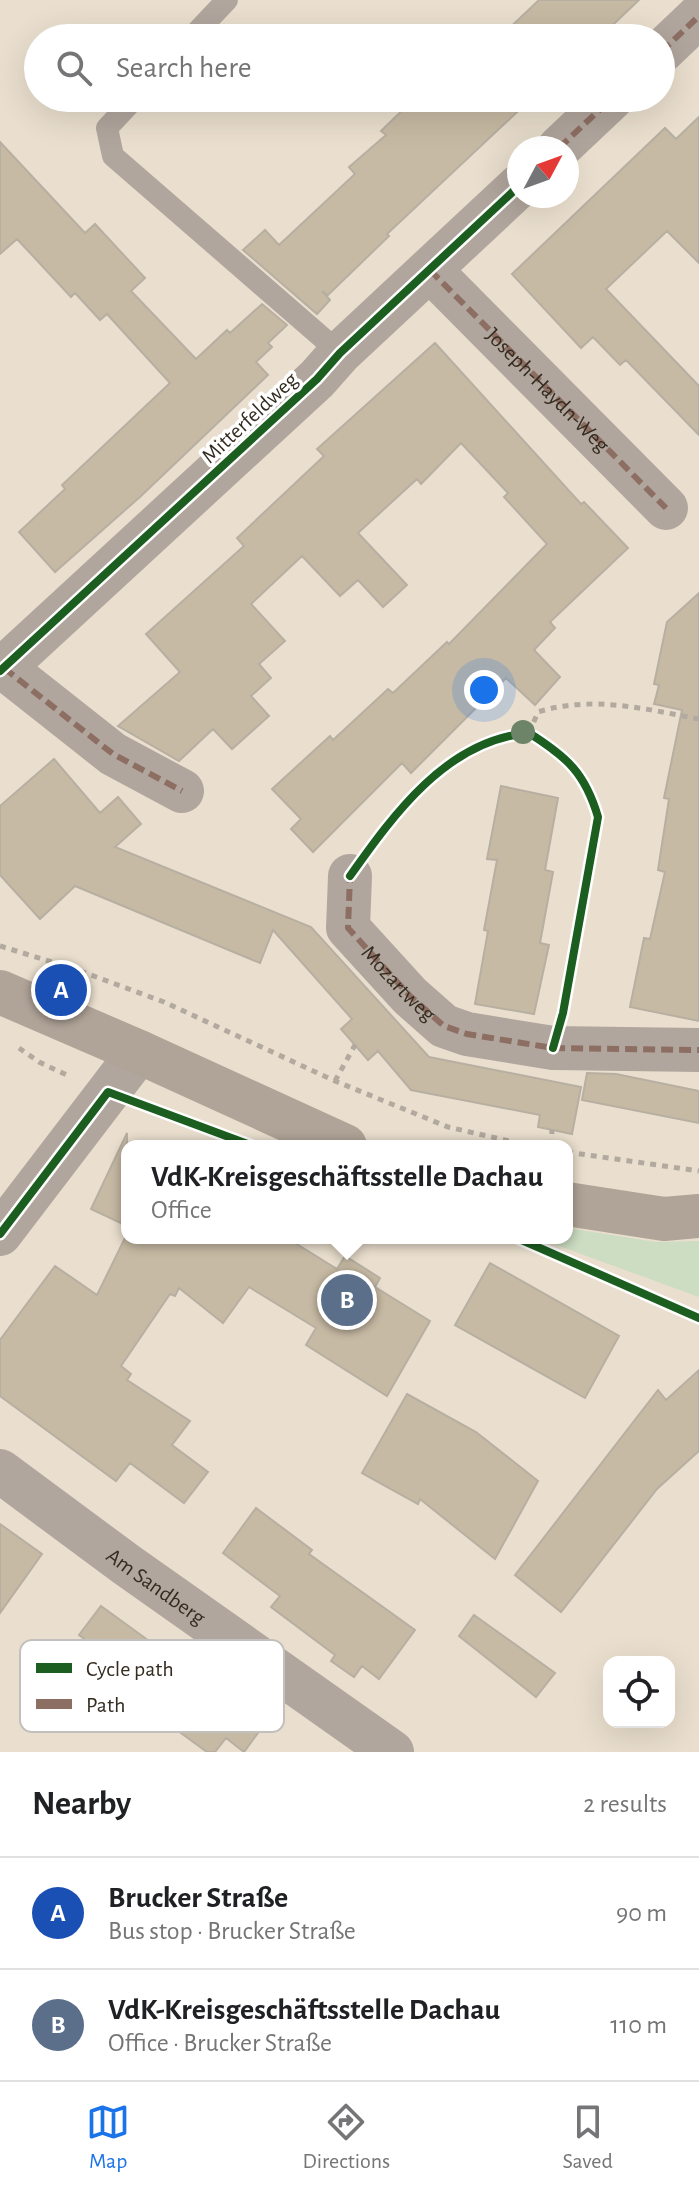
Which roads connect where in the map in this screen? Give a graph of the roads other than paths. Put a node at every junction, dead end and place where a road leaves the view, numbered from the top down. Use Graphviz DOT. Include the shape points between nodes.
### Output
graph roads {
  1 [pos="227,0"];
  2 [pos="699,16"];
  3 [pos="204,24"];
  4 [pos="675,39"];
  5 [pos="122,112"];
  6 [pos="597,112"];
  7 [pos="572,136"];
  8 [pos="507,197"];
  9 [pos="430,270"];
  10 [pos="340,353"];
  11 [pos="666,508"];
  12 [pos="1,667"];
  13 [pos="182,791"];
  14 [pos="350,876"];
  15 [pos="0,992"];
  16 [pos="699,1050"];
  17 [pos="139,1052"];
  18 [pos="332,1140"];
  19 [pos="573,1205"];
  20 [pos="699,1216"];
  21 [pos="0,1234"];
  22 [pos="0,1471"];
  23 [pos="233,1640"];
  24 [pos="284,1676"];
  25 [pos="392,1752"];
  1 -- 3 [label="lane"];
  2 -- 4 [label="street"];
  5 -- 10 [label="lane" via="107,128 113,156"];
  6 -- 7 [label="street"];
  8 -- 9 [label="street, Mitterfeldweg"];
  9 -- 10 [label="street, Mitterfeldweg"];
  9 -- 11 [label="street, Joseph-Haydn-Weg"];
  10 -- 12 [label="street, Mitterfeldweg"];
  12 -- 13 [label="street" via="113,754"];
  14 -- 16 [label="street, Mozartweg" via="348,928 444,1026 553,1048"];
  15 -- 17 [label="main road"];
  17 -- 18 [label="main road"];
  17 -- 21 [label="street"];
  19 -- 20 [label="main road" via="664,1219"];
  22 -- 23 [label="street, Am Sandberg"];
  24 -- 25 [label="street, Am Sandberg"];
}
